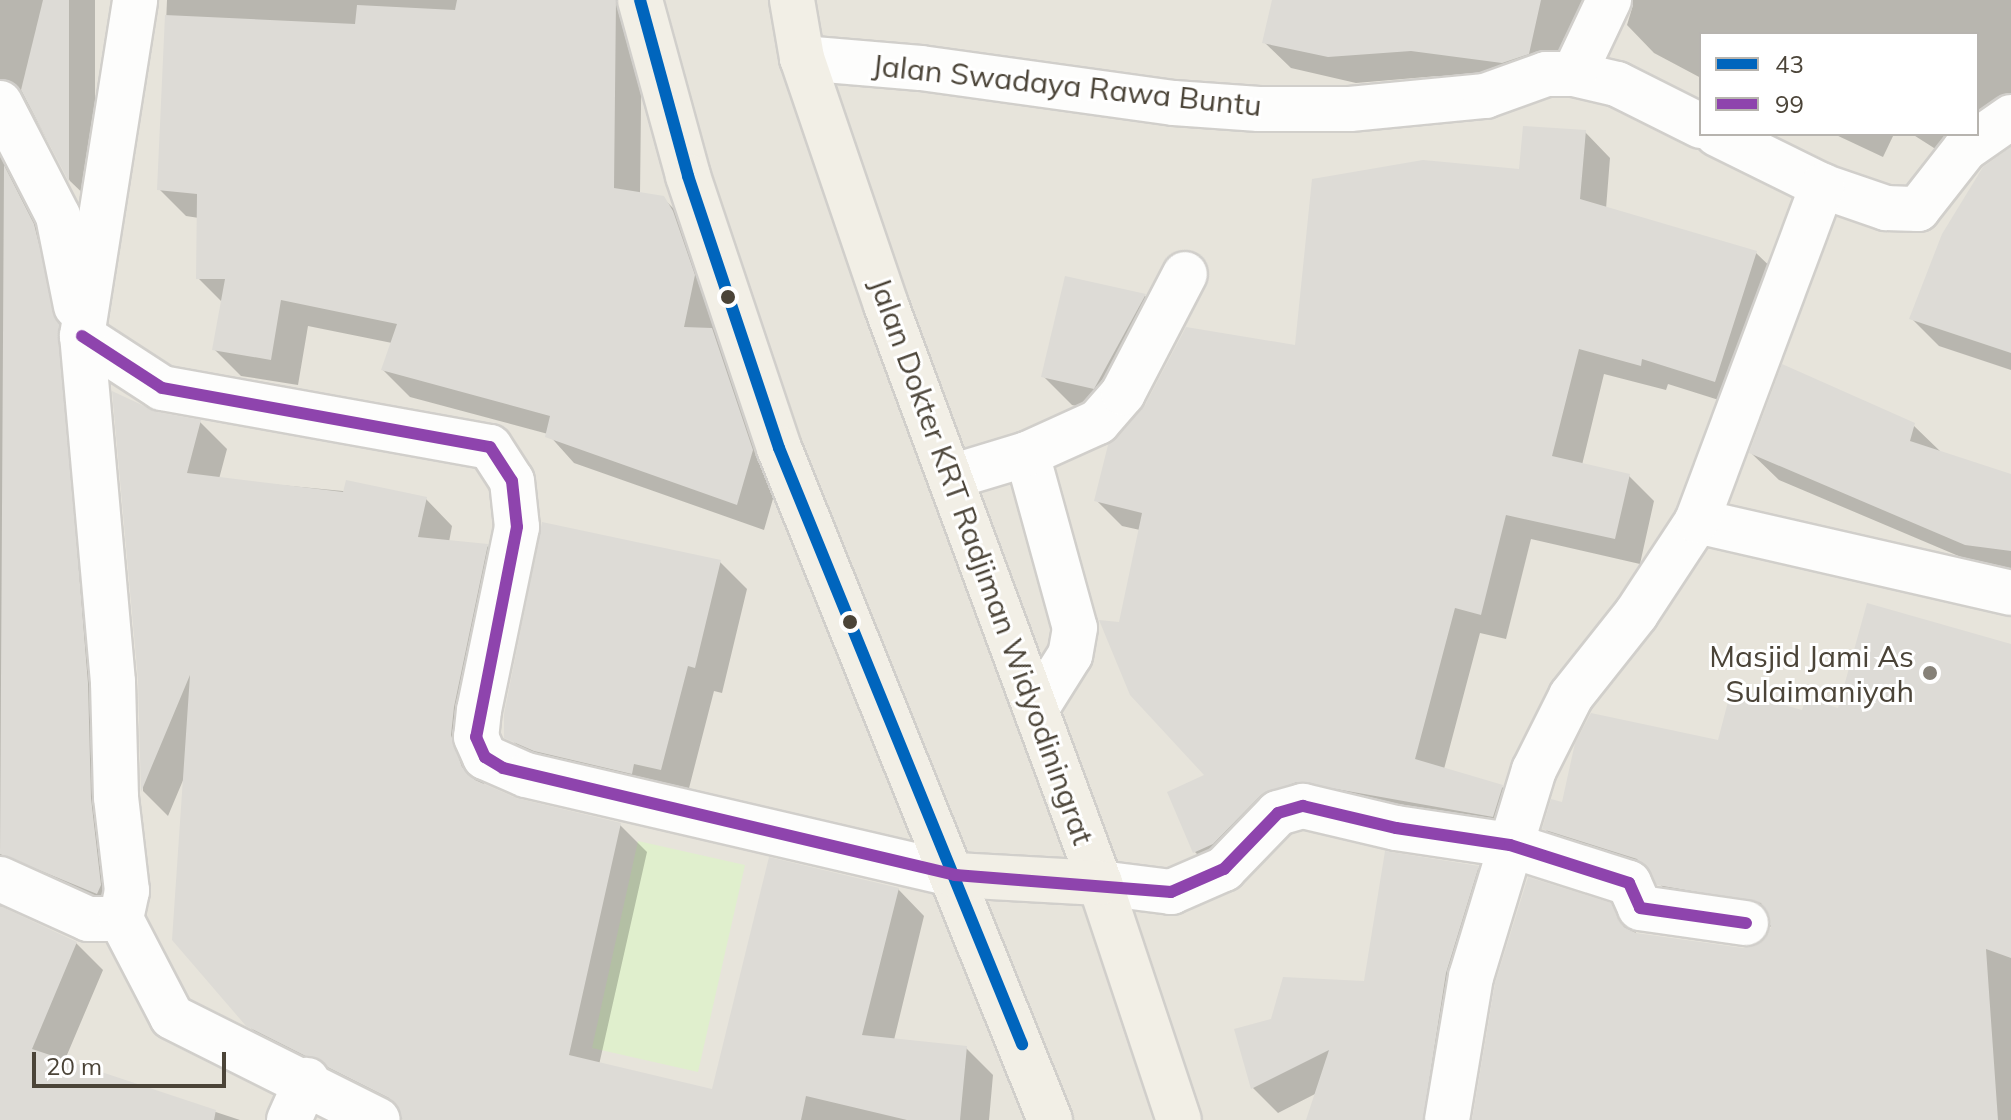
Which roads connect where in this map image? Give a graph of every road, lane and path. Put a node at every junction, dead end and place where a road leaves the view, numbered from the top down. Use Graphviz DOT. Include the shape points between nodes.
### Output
graph roads {
  1 [pos="135,0"];
  2 [pos="640,0"];
  3 [pos="792,0"];
  4 [pos="1609,0"];
  5 [pos="802,58"];
  6 [pos="1574,74"];
  7 [pos="0,103"];
  8 [pos="2011,117"];
  9 [pos="1699,125"];
  10 [pos="1721,136"];
  11 [pos="1822,186"];
  12 [pos="1185,274"];
  13 [pos="82,336"];
  14 [pos="1027,454"];
  15 [pos="951,477"];
  16 [pos="1697,521"];
  17 [pos="2011,593"];
  18 [pos="1036,709"];
  19 [pos="1510,845"];
  20 [pos="955,875"];
  21 [pos="0,879"];
  22 [pos="1100,883"];
  23 [pos="121,919"];
  24 [pos="1746,923"];
  25 [pos="307,1080"];
  26 [pos="289,1120"];
  27 [pos="378,1120"];
  28 [pos="1050,1120"];
  29 [pos="1179,1120"];
  30 [pos="1447,1120"];
  1 -- 13 [label="street"];
  2 -- 20 [label="main road" via="688,176 779,448 866,671"];
  3 -- 5 [label="main road, Jalan Dokter KRT Radjiman Widyodiningrat"];
  4 -- 6 [label="street"];
  5 -- 6 [label="street, Jalan Swadaya Rawa Buntu" via="1259,109 1350,109 1485,96 1546,74"];
  5 -- 15 [label="main road, Jalan Dokter KRT Radjiman Widyodiningrat"];
  6 -- 9 [label="street, Jalan Swadaya Rawa Buntu" via="1617,84"];
  7 -- 13 [label="street" via="58,216"];
  8 -- 11 [label="street" via="1965,149 1918,209 1886,208"];
  10 -- 11 [label="street"];
  11 -- 16 [label="street"];
  12 -- 14 [label="street" via="1123,393 1107,412 1098,422"];
  13 -- 20 [label="street" via="162,388 490,447 512,481 517,527 479,710 476,737 485,757 526,775"];
  13 -- 23 [label="street" via="127,891"];
  14 -- 15 [label="street"];
  14 -- 18 [label="street" via="1075,628 1070,655"];
  15 -- 18 [label="main road, Jalan Dokter KRT Radjiman Widyodiningrat"];
  16 -- 17 [label="street"];
  16 -- 19 [label="street" via="1636,614 1571,696 1534,770"];
  18 -- 22 [label="main road, Jalan Dokter KRT Radjiman Widyodiningrat"];
  19 -- 22 [label="street" via="1396,828 1303,806 1278,813 1224,869 1171,892"];
  19 -- 24 [label="street" via="1629,883 1640,908"];
  19 -- 30 [label="street" via="1471,977"];
  20 -- 22 [label="main road"];
  20 -- 28 [label="main road"];
  21 -- 23 [label="street" via="88,919"];
  22 -- 29 [label="main road, Jalan Dokter KRT Radjiman Widyodiningrat"];
  23 -- 25 [label="street" via="172,1017"];
  25 -- 26 [label="street"];
  25 -- 27 [label="street"];
}
